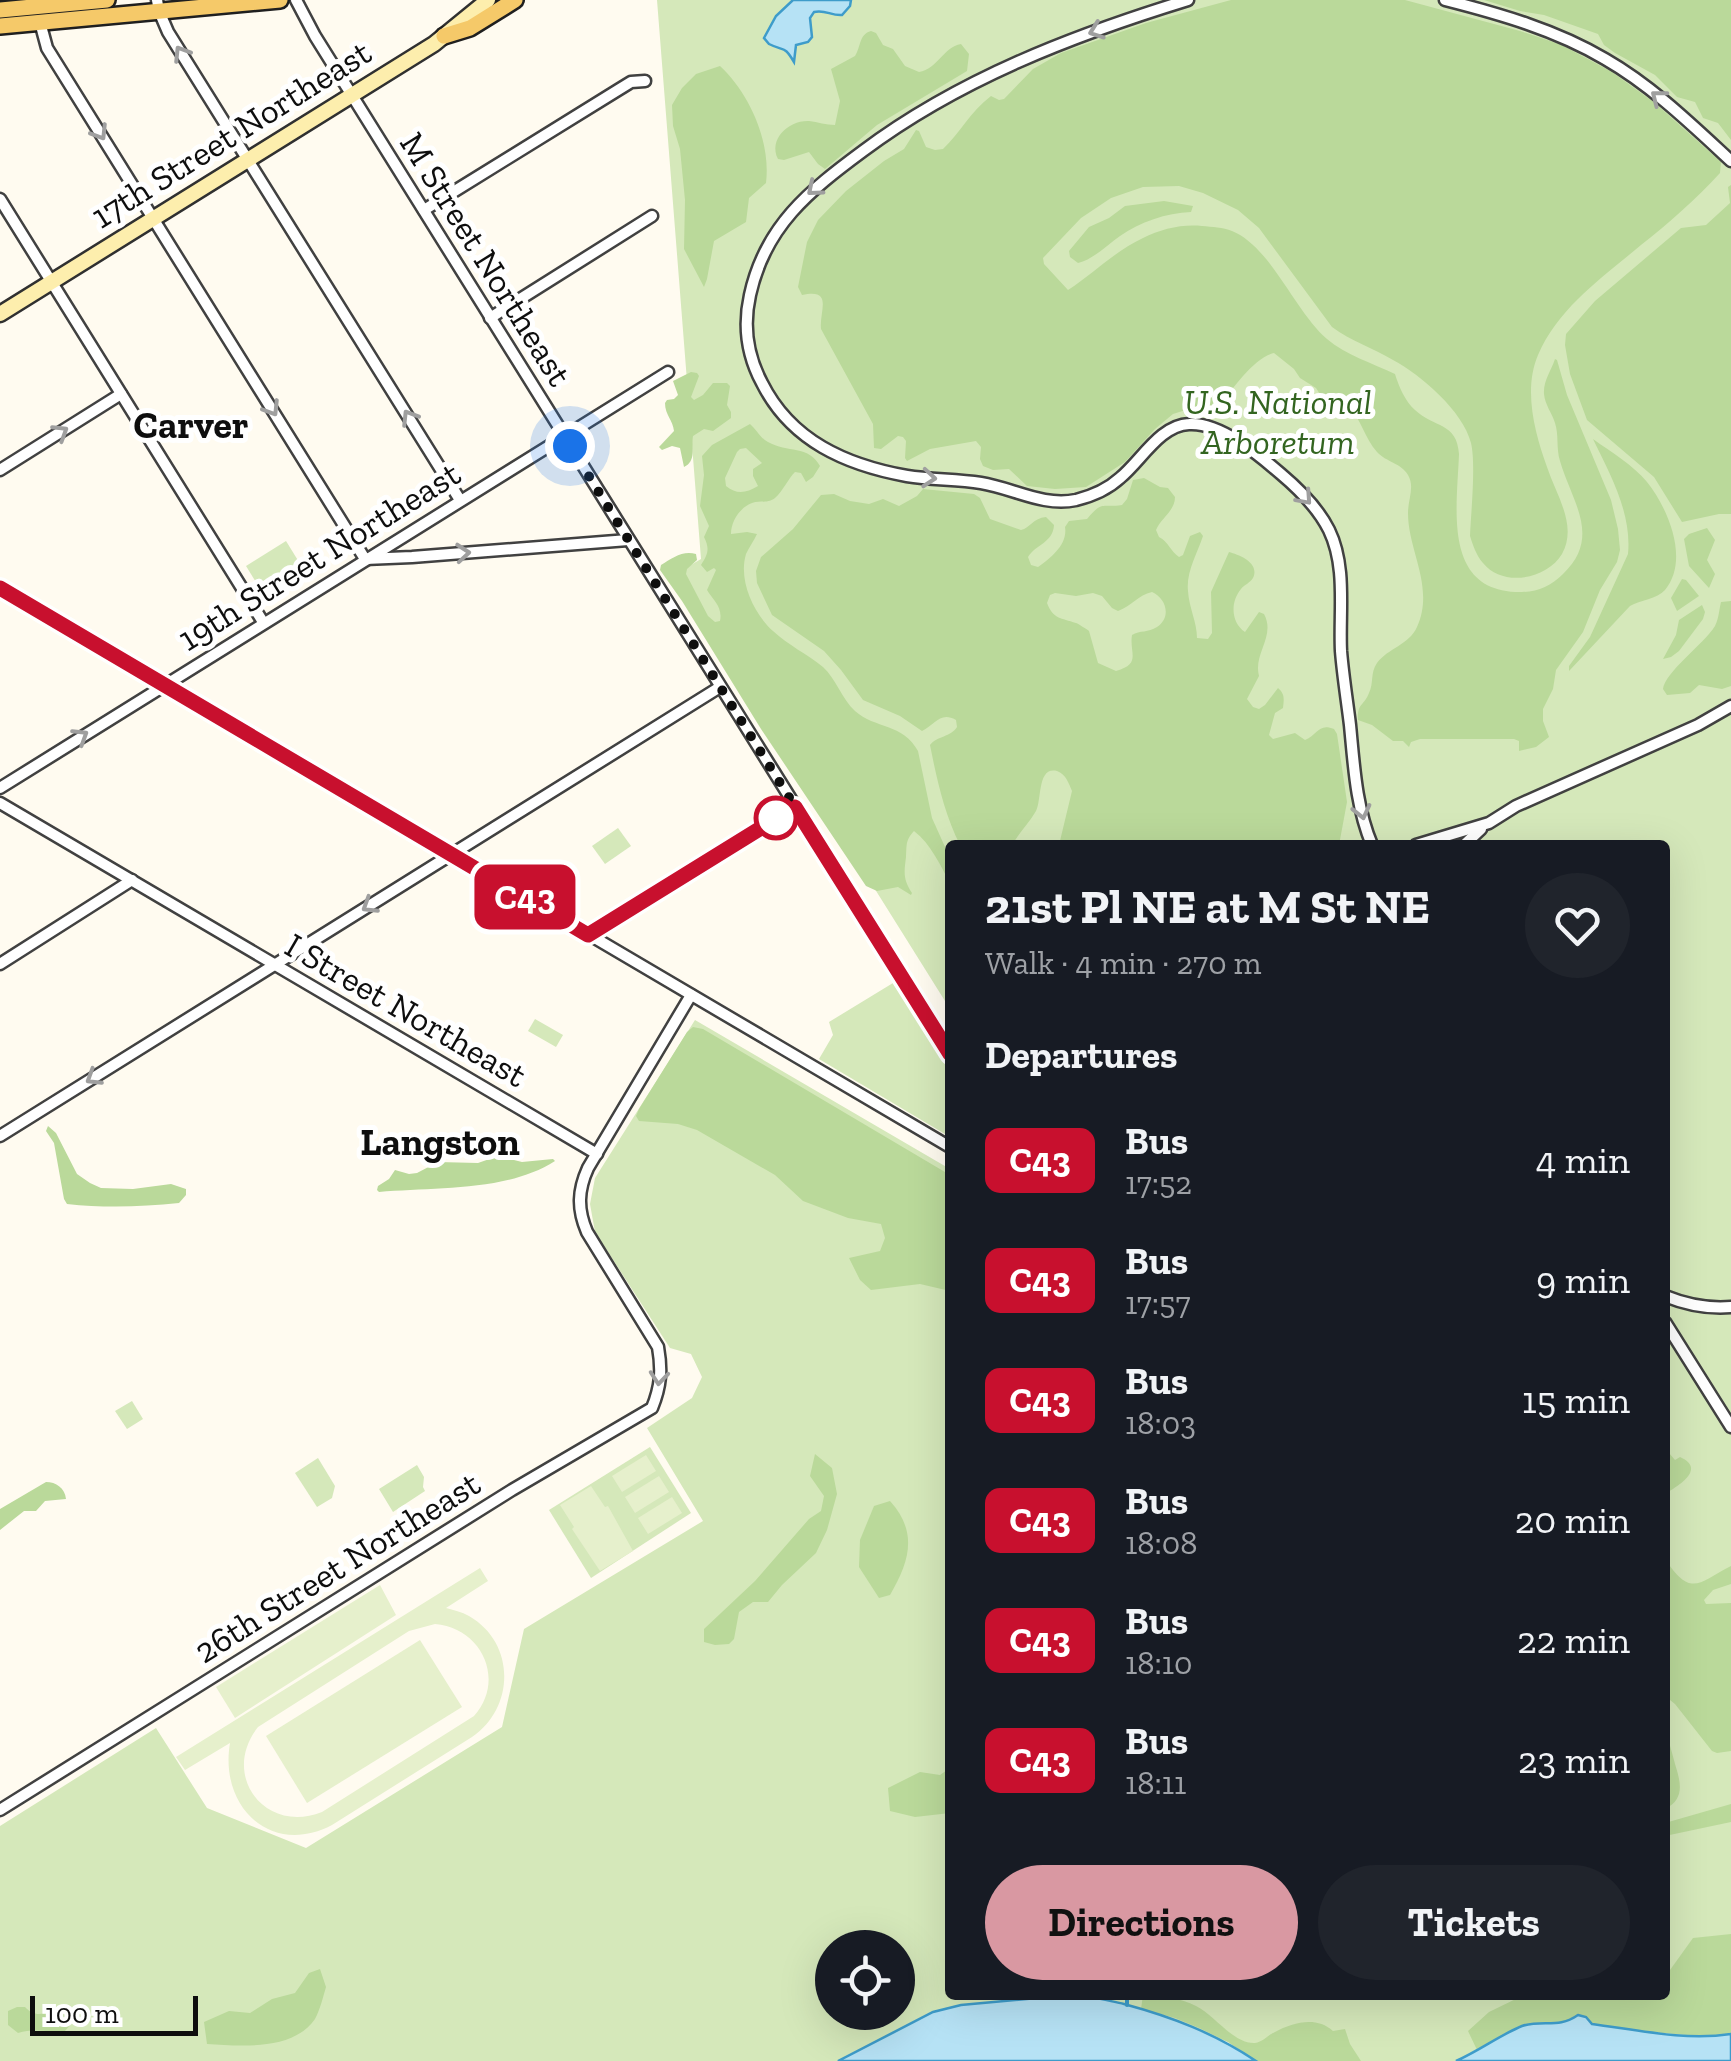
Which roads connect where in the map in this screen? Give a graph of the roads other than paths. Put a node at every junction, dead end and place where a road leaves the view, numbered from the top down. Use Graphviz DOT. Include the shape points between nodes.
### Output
graph roads {
  1 [pos="107,0"];
  2 [pos="280,0"];
  3 [pos="296,0"];
  4 [pos="488,0"];
  5 [pos="515,0"];
  6 [pos="1188,0"];
  7 [pos="1445,0"];
  8 [pos="232,2"];
  9 [pos="158,6"];
  10 [pos="0,10"];
  11 [pos="40,22"];
  12 [pos="0,26"];
  13 [pos="444,36"];
  14 [pos="644,81"];
  15 [pos="352,94"];
  16 [pos="248,159"];
  17 [pos="1731,161"];
  18 [pos="0,199"];
  19 [pos="424,210"];
  20 [pos="652,216"];
  21 [pos="154,218"];
  22 [pos="51,282"];
  23 [pos="0,314"];
  24 [pos="490,318"];
  25 [pos="668,372"];
  26 [pos="121,394"];
  27 [pos="563,436"];
  28 [pos="0,470"];
  29 [pos="460,500"];
  30 [pos="628,540"];
  31 [pos="366,559"];
  32 [pos="0,588"];
  33 [pos="263,622"];
  34 [pos="163,684"];
  35 [pos="720,686"];
  36 [pos="1731,706"];
  37 [pos="0,788"];
  38 [pos="0,802"];
  39 [pos="795,807"];
  40 [pos="1488,823"];
  41 [pos="1370,840"];
  42 [pos="1432,840"];
  43 [pos="1469,840"];
  44 [pos="452,854"];
  45 [pos="132,880"];
  46 [pos="588,935"];
  47 [pos="0,964"];
  48 [pos="275,965"];
  49 [pos="691,995"];
  50 [pos="945,1046"];
  51 [pos="0,1136"];
  52 [pos="945,1144"];
  53 [pos="597,1154"];
  54 [pos="1670,1298"];
  55 [pos="1731,1307"];
  56 [pos="1670,1330"];
  57 [pos="1731,1428"];
  58 [pos="0,1810"];
  1 -- 10 [label="main road"];
  2 -- 8 [label="main road"];
  3 -- 15 [label="street, M Street Northeast"];
  4 -- 13 [label="main road, 17th Street Northeast"];
  5 -- 13 [label="main road"];
  6 -- 41 [label="street, one-way" via="1085,34 972,84 896,127 817,186 782,221 761,261 747,314 749,350 765,390 797,430 834,455 906,476 1072,501 1111,485 1170,430 1192,424 1226,434 1280,473 1314,508 1336,550 1354,767"];
  17 -- 7 [label="street, one-way" via="1661,98 1602,57 1550,32"];
  8 -- 9 [label="main road"];
  9 -- 11 [label="main road"];
  16 -- 9 [label="street, one-way"];
  11 -- 12 [label="main road"];
  11 -- 21 [label="street, one-way" via="48,48"];
  13 -- 15 [label="main road, 17th Street Northeast"];
  14 -- 19 [label="street" via="631,82"];
  15 -- 16 [label="main road, 17th Street Northeast"];
  15 -- 19 [label="street, M Street Northeast"];
  16 -- 21 [label="main road, 17th Street Northeast"];
  29 -- 16 [label="street, one-way"];
  18 -- 22 [label="street"];
  19 -- 24 [label="street, M Street Northeast"];
  20 -- 24 [label="street"];
  21 -- 22 [label="main road, 17th Street Northeast"];
  21 -- 31 [label="street, one-way"];
  22 -- 23 [label="main road, 17th Street Northeast"];
  22 -- 26 [label="street"];
  24 -- 27 [label="street, M Street Northeast"];
  25 -- 27 [label="street, 19th Street Northeast"];
  28 -- 26 [label="street, one-way"];
  26 -- 33 [label="street"];
  27 -- 29 [label="street, 19th Street Northeast"];
  27 -- 30 [label="street, M Street Northeast"];
  29 -- 31 [label="street, 19th Street Northeast"];
  31 -- 30 [label="street, one-way"];
  30 -- 35 [label="street, M Street Northeast"];
  31 -- 33 [label="street, 19th Street Northeast"];
  32 -- 34 [label="street"];
  33 -- 34 [label="street, 19th Street Northeast"];
  37 -- 34 [label="street, 19th Street Northeast, one-way"];
  34 -- 44 [label="street"];
  35 -- 39 [label="street, M Street Northeast"];
  35 -- 44 [label="street"];
  36 -- 40 [label="street"];
  38 -- 45 [label="street, I Street Northeast"];
  39 -- 46 [label="street"];
  39 -- 50 [label="street, M Street Northeast"];
  40 -- 42 [label="street"];
  40 -- 43 [label="street"];
  44 -- 46 [label="street"];
  44 -- 48 [label="street, one-way"];
  45 -- 47 [label="street"];
  45 -- 48 [label="street, I Street Northeast"];
  46 -- 49 [label="street"];
  48 -- 51 [label="street, one-way"];
  48 -- 53 [label="street, I Street Northeast"];
  49 -- 52 [label="street"];
  49 -- 53 [label="street"];
  53 -- 58 [label="street, 26th Street Northeast, one-way" via="579,1207 592,1242 658,1347 660,1384 652,1408"];
  54 -- 55 [label="street"];
  56 -- 57 [label="street"];
}
